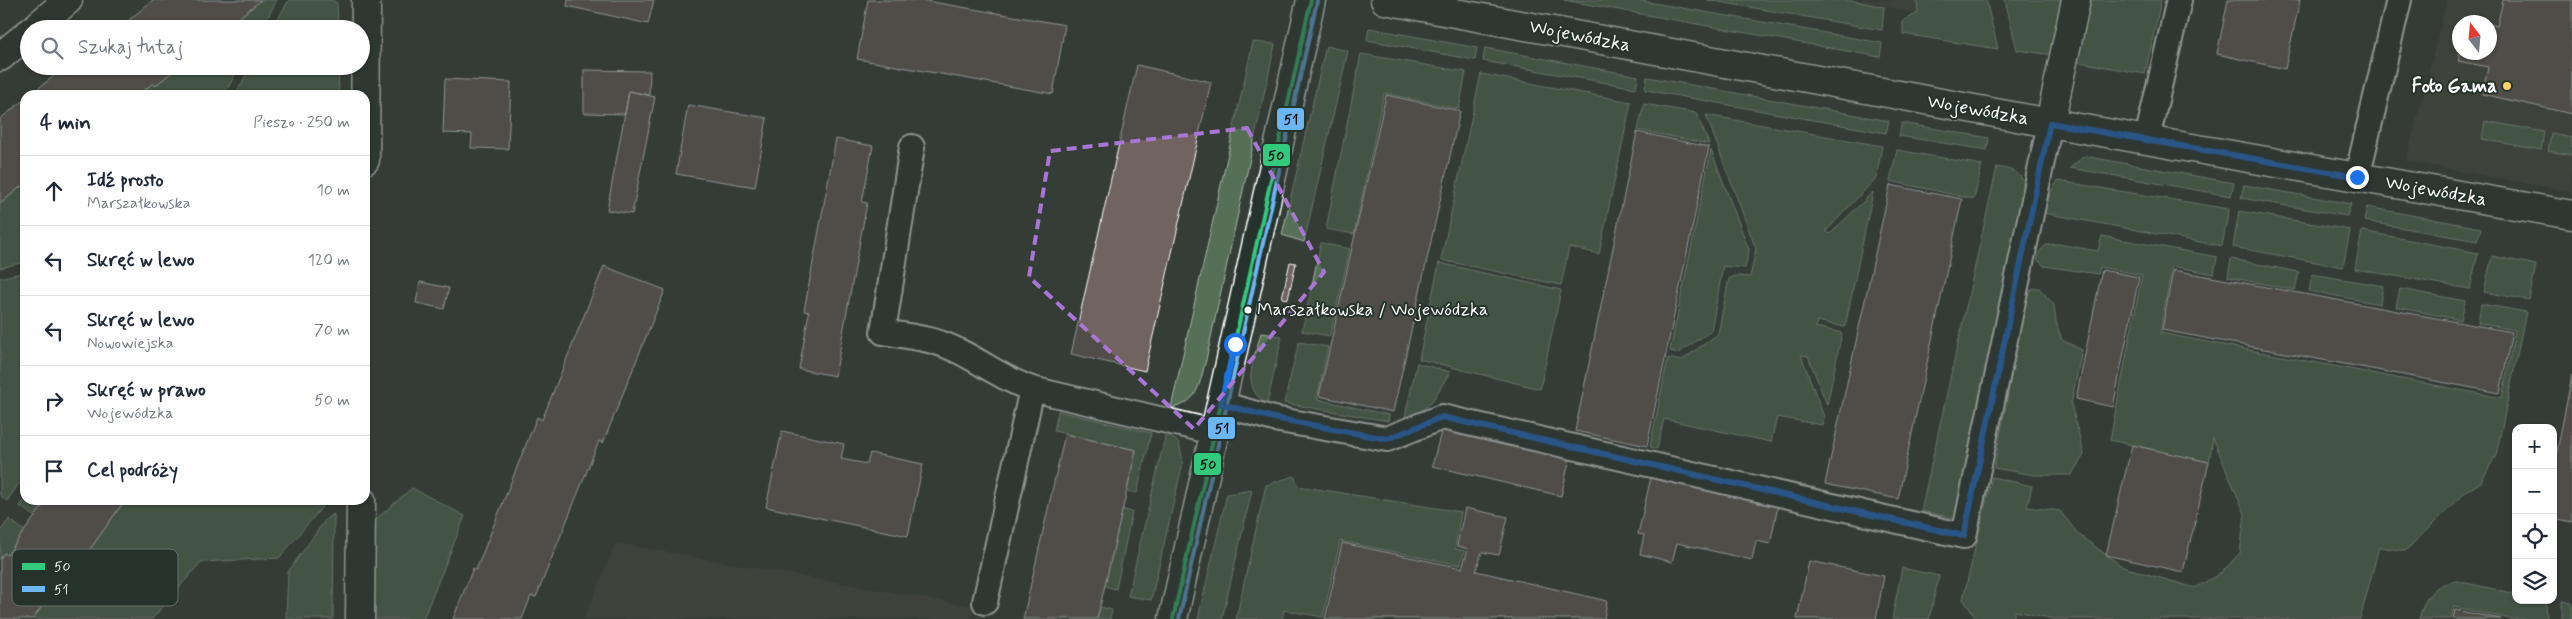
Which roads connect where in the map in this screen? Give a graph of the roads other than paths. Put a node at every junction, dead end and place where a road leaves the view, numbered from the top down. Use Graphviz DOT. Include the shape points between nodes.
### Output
graph roads {
  1 [pos="68,0"];
  2 [pos="366,0"];
  3 [pos="1311,0"];
  4 [pos="1385,0"];
  5 [pos="2076,0"];
  6 [pos="2180,0"];
  7 [pos="2399,0"];
  8 [pos="45,20"];
  9 [pos="366,20"];
  10 [pos="20,40"];
  11 [pos="0,57"];
  12 [pos="366,75"];
  13 [pos="365,90"];
  14 [pos="2050,123"];
  15 [pos="2148,139"];
  16 [pos="912,147"];
  17 [pos="2357,177"];
  18 [pos="2572,215"];
  19 [pos="1032,389"];
  20 [pos="1221,404"];
  21 [pos="1214,432"];
  22 [pos="361,505"];
  23 [pos="985,602"];
  24 [pos="360,619"];
  25 [pos="1173,619"];
  1 -- 8 [label="street"];
  2 -- 9 [label="street"];
  3 -- 20 [label="street"];
  4 -- 14 [label="street, Wojewódzka"];
  5 -- 14 [label="street"];
  6 -- 15 [label="lane"];
  7 -- 17 [label="lane"];
  10 -- 11 [label="street"];
  12 -- 13 [label="street"];
  14 -- 15 [label="street, Wojewódzka"];
  14 -- 20 [label="lane" via="1964,536 1442,417 1387,439 1274,418"];
  15 -- 17 [label="street, Wojewódzka"];
  16 -- 19 [label="lane" via="883,332 936,342 1012,382"];
  17 -- 18 [label="street, Wojewódzka"];
  19 -- 21 [label="lane"];
  19 -- 23 [label="lane"];
  20 -- 21 [label="street"];
  21 -- 25 [label="street"];
  22 -- 24 [label="street"];
}
